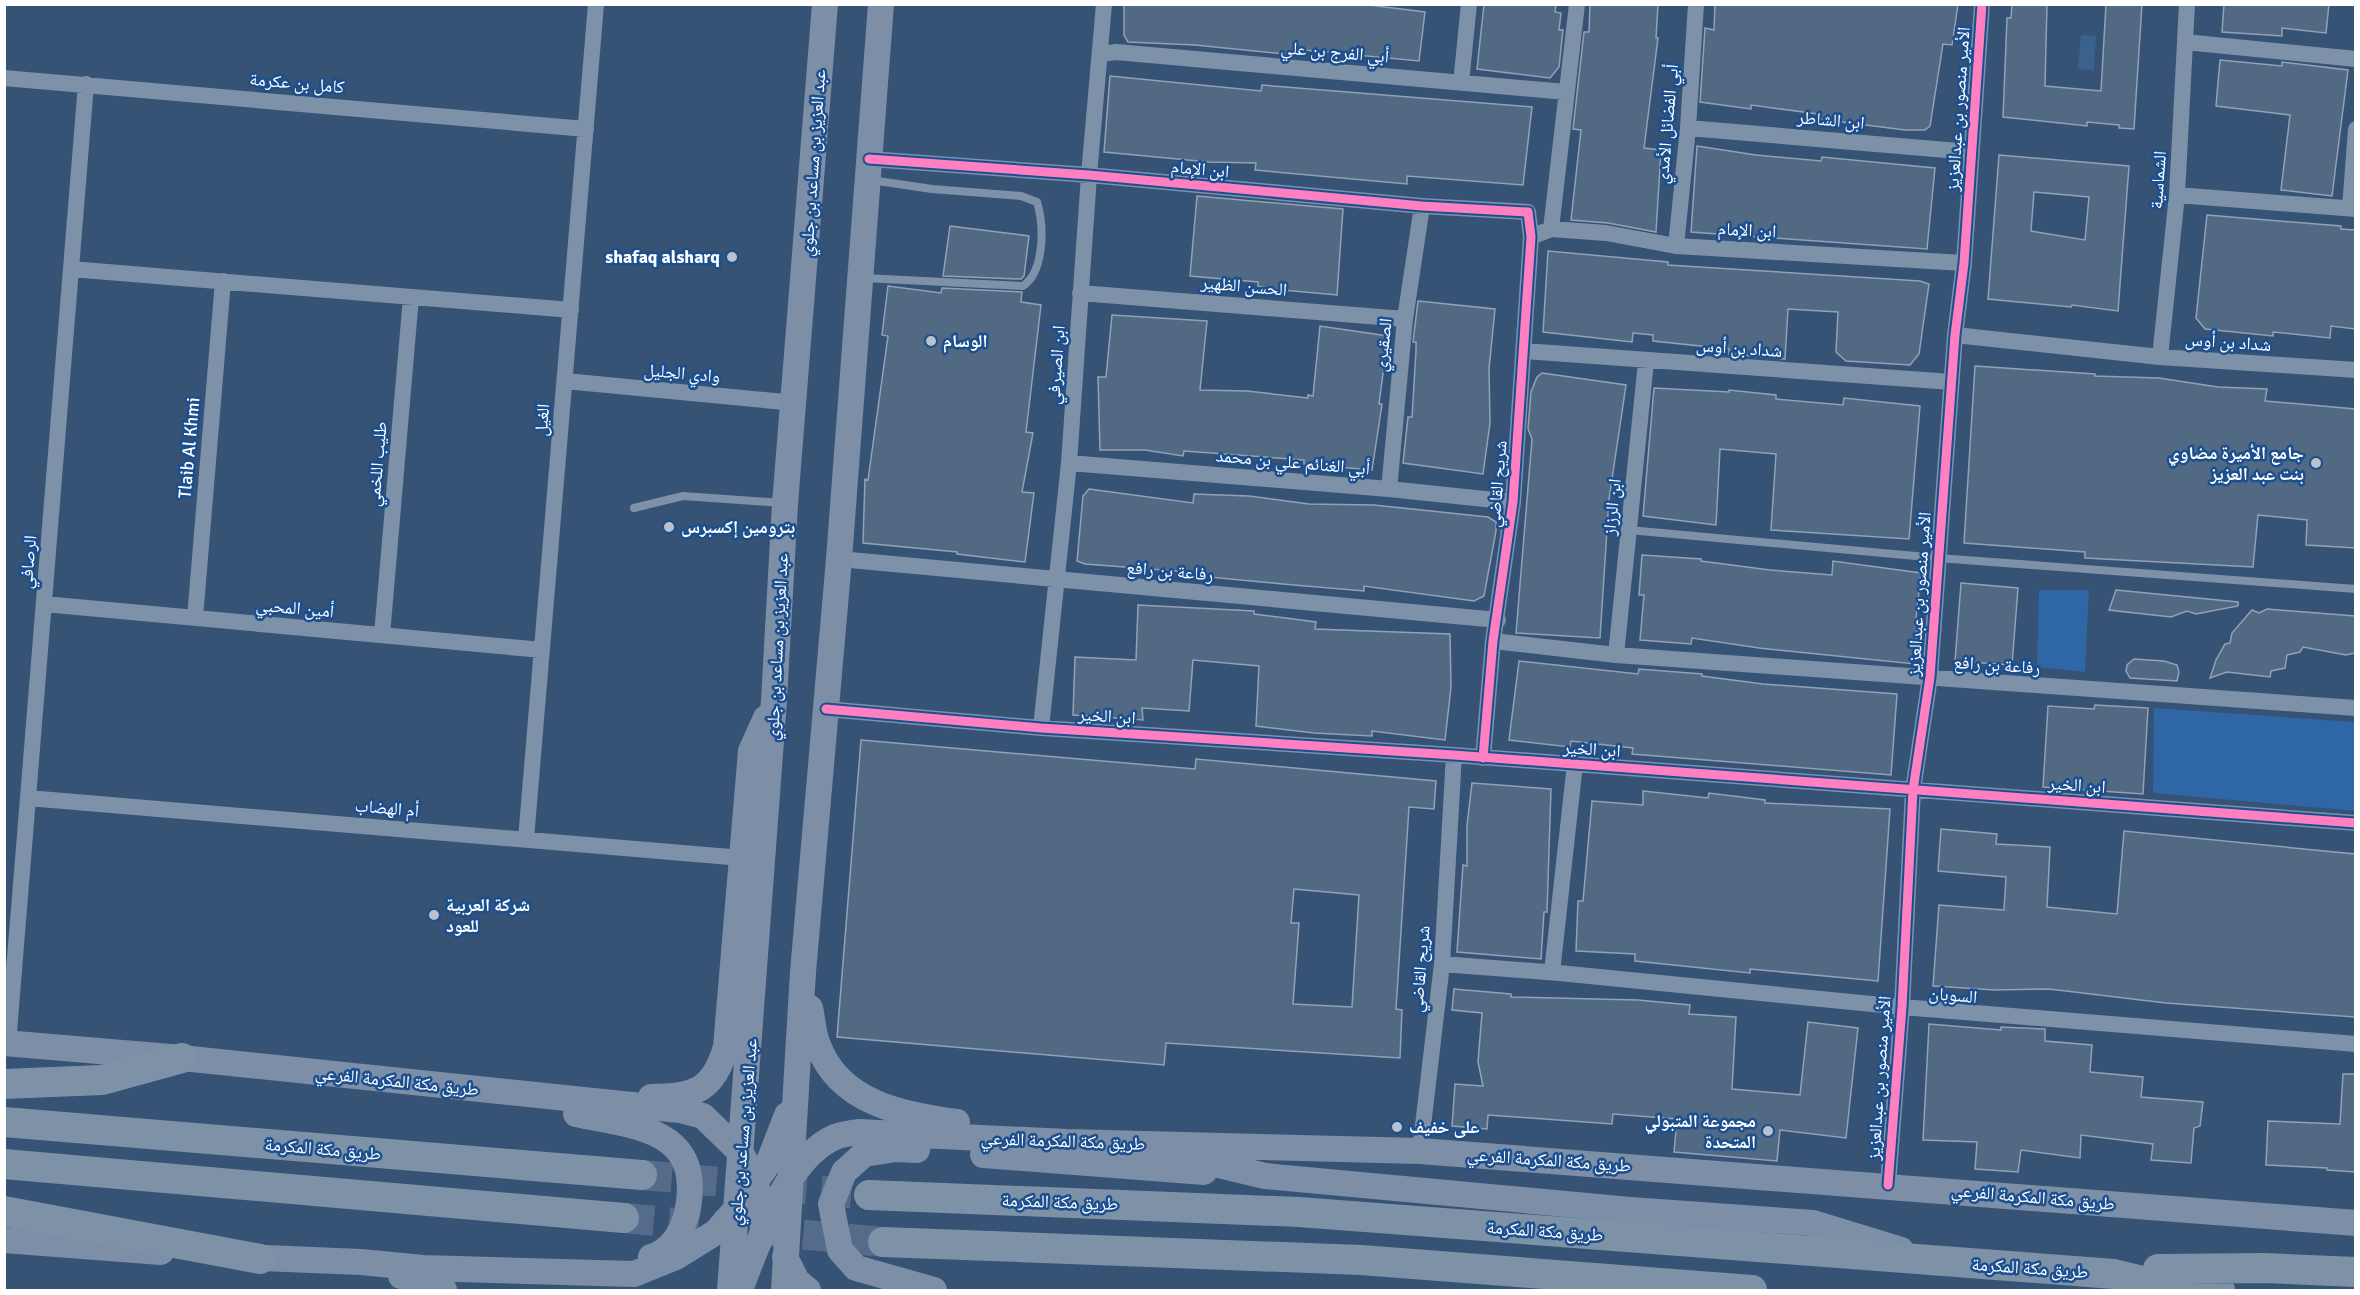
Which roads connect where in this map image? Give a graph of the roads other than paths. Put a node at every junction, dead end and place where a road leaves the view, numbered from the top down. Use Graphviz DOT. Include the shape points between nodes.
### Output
graph roads {
  1 [pos="596,4"];
  2 [pos="825,4"];
  3 [pos="881,4"];
  4 [pos="1104,4"];
  5 [pos="1469,4"];
  6 [pos="1577,4"];
  7 [pos="1696,4"];
  8 [pos="1982,4"];
  9 [pos="2187,4"];
  10 [pos="2185,42"];
  11 [pos="1101,54"];
  12 [pos="2355,60"];
  13 [pos="4,78"];
  14 [pos="1461,83"];
  15 [pos="86,84"];
  16 [pos="1566,92"];
  17 [pos="1688,128"];
  18 [pos="586,129"];
  19 [pos="2355,129"];
  20 [pos="1970,152"];
  21 [pos="869,169"];
  22 [pos="1089,175"];
  23 [pos="2177,195"];
  24 [pos="1422,206"];
  25 [pos="2353,208"];
  26 [pos="1528,212"];
  27 [pos="1551,229"];
  28 [pos="1531,237"];
  29 [pos="1676,246"];
  30 [pos="1964,262"];
  31 [pos="71,269"];
  32 [pos="861,278"];
  33 [pos="223,281"];
  34 [pos="1080,293"];
  35 [pos="411,297"];
  36 [pos="570,310"];
  37 [pos="1405,319"];
  38 [pos="1955,335"];
  39 [pos="1524,351"];
  40 [pos="2160,357"];
  41 [pos="1646,362"];
  42 [pos="2355,370"];
  43 [pos="565,381"];
  44 [pos="1952,382"];
  45 [pos="795,403"];
  46 [pos="1069,464"];
  47 [pos="1389,489"];
  48 [pos="1513,502"];
  49 [pos="785,504"];
  50 [pos="634,508"];
  51 [pos="1629,530"];
  52 [pos="1938,558"];
  53 [pos="839,559"];
  54 [pos="1056,580"];
  55 [pos="2355,589"];
  56 [pos="44,604"];
  57 [pos="195,618"];
  58 [pos="1498,620"];
  59 [pos="382,635"];
  60 [pos="1493,642"];
  61 [pos="542,650"];
  62 [pos="1616,655"];
  63 [pos="1930,677"];
  64 [pos="774,700"];
  65 [pos="2355,708"];
  66 [pos="826,709"];
  67 [pos="1041,728"];
  68 [pos="1454,755"];
  69 [pos="1483,758"];
  70 [pos="1575,764"];
  71 [pos="1913,790"];
  72 [pos="28,798"];
  73 [pos="2355,823"];
  74 [pos="526,839"];
  75 [pos="742,858"];
  76 [pos="1442,964"];
  77 [pos="804,972"];
  78 [pos="1552,972"];
  79 [pos="1902,1007"];
  80 [pos="751,1034"];
  81 [pos="6,1043"];
  82 [pos="2355,1044"];
  83 [pos="182,1058"];
  84 [pos="4,1084"];
  85 [pos="453,1087"];
  86 [pos="795,1095"];
  87 [pos="4,1122"];
  88 [pos="1067,1142"];
  89 [pos="1128,1144"];
  90 [pos="1420,1151"];
  91 [pos="741,1153"];
  92 [pos="4,1164"];
  93 [pos="762,1173"];
  94 [pos="642,1175"];
  95 [pos="1264,1176"];
  96 [pos="790,1181"];
  97 [pos="1888,1185"];
  98 [pos="869,1195"];
  99 [pos="775,1208"];
  100 [pos="737,1209"];
  101 [pos="4,1210"];
  102 [pos="624,1218"];
  103 [pos="2355,1223"];
  104 [pos="764,1233"];
  105 [pos="4,1240"];
  106 [pos="884,1242"];
  107 [pos="260,1258"];
  108 [pos="786,1260"];
  109 [pos="1939,1261"];
  110 [pos="361,1262"];
  111 [pos="2355,1272"];
  112 [pos="2114,1274"];
  113 [pos="444,1290"];
  114 [pos="730,1290"];
  115 [pos="741,1290"];
  116 [pos="769,1290"];
  117 [pos="784,1290"];
  118 [pos="808,1290"];
  119 [pos="934,1290"];
  120 [pos="1752,1290"];
  121 [pos="2220,1290"];
  1 -- 18 [label="street, الغيل"];
  2 -- 45 [label="main road, عبد العزيز بن مساعد بن جلوي"];
  3 -- 21 [label="main road"];
  4 -- 11 [label="street, ابن الصيرفي"];
  5 -- 14 [label="street"];
  6 -- 16 [label="street"];
  7 -- 17 [label="street, أبي الفضائل الأمدي"];
  8 -- 20 [label="street, الأمير منصور بن عبدالعزيز"];
  9 -- 10 [label="street, الشماسية"];
  10 -- 12 [label="street"];
  10 -- 23 [label="street, الشماسية"];
  11 -- 14 [label="street, أبي الفرج بن علي" via="1116,52"];
  11 -- 22 [label="street, ابن الصيرفي"];
  13 -- 15 [label="street, كامل بن عكرمة"];
  14 -- 16 [label="street, أبي الفرج بن علي"];
  15 -- 18 [label="street, كامل بن عكرمة"];
  15 -- 31 [label="street, الرصافي"];
  16 -- 27 [label="street"];
  17 -- 20 [label="street, ابن الشاطر"];
  17 -- 29 [label="street, أبي الفضائل الأمدي"];
  18 -- 36 [label="street, الغيل"];
  19 -- 25 [label="street"];
  20 -- 30 [label="street, الأمير منصور بن عبدالعزيز"];
  21 -- 22 [label="street, ابن الإمام"];
  21 -- 32 [label="main road"];
  21 -- 32 [label="lane" via="932,189 1021,196 1037,202 1041,216 1039,256 1031,281 1023,286"];
  22 -- 24 [label="street, ابن الإمام"];
  22 -- 34 [label="street, ابن الصيرفي"];
  23 -- 25 [label="street"];
  23 -- 40 [label="street, الشماسية"];
  24 -- 26 [label="street, ابن الإمام"];
  24 -- 37 [label="street, الصقيري"];
  26 -- 28 [label="street, شريح القاضي"];
  27 -- 28 [label="street, ابن الإمام"];
  27 -- 29 [label="street, ابن الإمام" via="1606,233"];
  28 -- 39 [label="street, شريح القاضي"];
  29 -- 30 [label="street, ابن الإمام"];
  30 -- 38 [label="street, الأمير منصور بن عبدالعزيز"];
  31 -- 33 [label="street"];
  31 -- 56 [label="street, الرصافي"];
  32 -- 53 [label="main road"];
  33 -- 35 [label="street"];
  33 -- 57 [label="street, Tlaib Al Khmi"];
  34 -- 37 [label="street, الحسن الظهير"];
  34 -- 46 [label="street, ابن الصيرفي"];
  35 -- 36 [label="street"];
  35 -- 59 [label="street, طليب اللخمي"];
  36 -- 43 [label="street, الغيل"];
  37 -- 47 [label="street, الصقيري"];
  38 -- 40 [label="street, شداد بن أوس"];
  38 -- 44 [label="street, الأمير منصور بن عبدالعزيز"];
  39 -- 41 [label="street, شداد بن أوس"];
  39 -- 48 [label="street, شريح القاضي"];
  40 -- 42 [label="street, شداد بن أوس"];
  41 -- 44 [label="street, شداد بن أوس"];
  41 -- 51 [label="street, ابن الرزاز"];
  43 -- 45 [label="street, وادي الجليل"];
  43 -- 61 [label="street, الغيل"];
  44 -- 52 [label="street, الأمير منصور بن عبدالعزيز"];
  45 -- 49 [label="main road, عبد العزيز بن مساعد بن جلوي"];
  46 -- 47 [label="street, أبي الغنائم علي بن محمد"];
  46 -- 54 [label="street, ابن الصيرفي"];
  47 -- 48 [label="street, أبي الغنائم علي بن محمد"];
  48 -- 58 [label="street, شريح القاضي"];
  49 -- 50 [label="lane" via="683,496"];
  49 -- 64 [label="main road, عبد العزيز بن مساعد بن جلوي"];
  51 -- 52 [label="lane"];
  51 -- 62 [label="street, ابن الرزاز"];
  52 -- 55 [label="lane"];
  52 -- 63 [label="street, الأمير منصور بن عبدالعزيز"];
  53 -- 54 [label="street, رفاعة بن رافع"];
  53 -- 66 [label="main road"];
  54 -- 58 [label="street, رفاعة بن رافع"];
  54 -- 67 [label="street, ابن الصيرفي"];
  56 -- 57 [label="street, أمين المحبي"];
  56 -- 72 [label="street, الرصافي"];
  57 -- 59 [label="street, أمين المحبي"];
  58 -- 60 [label="street, شريح القاضي"];
  59 -- 61 [label="street, أمين المحبي"];
  60 -- 62 [label="street, رفاعة بن رافع"];
  60 -- 69 [label="street, شريح القاضي"];
  61 -- 74 [label="street, الغيل"];
  62 -- 63 [label="street, رفاعة بن رافع"];
  63 -- 65 [label="street, رفاعة بن رافع"];
  63 -- 71 [label="street, الأمير منصور بن عبدالعزيز"];
  64 -- 75 [label="main road" via="752,751"];
  64 -- 80 [label="main road, عبد العزيز بن مساعد بن جلوي"];
  66 -- 67 [label="street, ابن الخير"];
  66 -- 77 [label="main road"];
  67 -- 68 [label="street, ابن الخير"];
  68 -- 69 [label="street, ابن الخير"];
  68 -- 76 [label="street, شريح القاضي"];
  69 -- 70 [label="street, ابن الخير"];
  70 -- 71 [label="street, ابن الخير"];
  70 -- 78 [label="street"];
  71 -- 73 [label="street, ابن الخير"];
  71 -- 79 [label="street, الأمير منصور بن عبدالعزيز"];
  72 -- 74 [label="street, أم الهضاب"];
  72 -- 81 [label="street, الرصافي"];
  74 -- 75 [label="street, أم الهضاب"];
  75 -- 85 [label="main road" via="726,1047 709,1084 677,1097"];
  76 -- 78 [label="street, السوبان"];
  76 -- 90 [label="street, شريح القاضي"];
  77 -- 86 [label="main road"];
  77 -- 88 [label="main road" via="817,1045 830,1069 862,1097 914,1116"];
  78 -- 79 [label="street, السوبان"];
  79 -- 82 [label="street, السوبان"];
  79 -- 97 [label="street, الأمير منصور بن عبدالعزيز"];
  80 -- 91 [label="main road, عبد العزيز بن مساعد بن جلوي"];
  80 -- 93 [label="main road, طريق مكة المكرمة الفرعي"];
  81 -- 83 [label="main road, طريق مكة المكرمة الفرعي"];
  83 -- 84 [label="highway" via="102,1080"];
  83 -- 85 [label="main road, طريق مكة المكرمة الفرعي"];
  85 -- 91 [label="main road, طريق مكة المكرمة الفرعي" via="680,1110 703,1116"];
  85 -- 110 [label="main road" via="650,1129 682,1153 689,1193 684,1226 668,1249 638,1261 403,1255"];
  86 -- 93 [label="main road"];
  86 -- 96 [label="main road"];
  87 -- 94 [label="highway, طريق مكة المكرمة"];
  88 -- 89 [label="main road, طريق مكة المكرمة الفرعي"];
  88 -- 96 [label="main road, طريق مكة المكرمة الفرعي" via="858,1132 836,1137 813,1152"];
  89 -- 90 [label="main road, طريق مكة المكرمة الفرعي"];
  89 -- 95 [label="main road"];
  90 -- 97 [label="main road, طريق مكة المكرمة الفرعي"];
  91 -- 93 [label="main road, طريق مكة المكرمة الفرعي"];
  91 -- 100 [label="main road, عبد العزيز بن مساعد بن جلوي"];
  92 -- 102 [label="highway"];
  93 -- 99 [label="main road, طريق مكة المكرمة الفرعي"];
  93 -- 100 [label="main road"];
  93 -- 104 [label="main road, طريق مكة المكرمة الفرعي"];
  95 -- 109 [label="main road" via="1813,1223"];
  95 -- 119 [label="main road" via="896,1149 864,1154 844,1172 831,1204 840,1251 856,1268"];
  96 -- 99 [label="main road, طريق مكة المكرمة الفرعي"];
  96 -- 108 [label="main road"];
  97 -- 103 [label="main road, طريق مكة المكرمة الفرعي"];
  98 -- 109 [label="highway, طريق مكة المكرمة" via="1299,1212"];
  99 -- 104 [label="main road, طريق مكة المكرمة الفرعي"];
  99 -- 108 [label="main road, طريق مكة المكرمة الفرعي"];
  100 -- 110 [label="main road" via="706,1239 676,1257 634,1274 423,1268"];
  100 -- 114 [label="main road, عبد العزيز بن مساعد بن جلوي"];
  101 -- 107 [label="highway"];
  104 -- 115 [label="main road, طريق مكة المكرمة الفرعي"];
  104 -- 116 [label="main road, طريق مكة المكرمة الفرعي"];
  105 -- 107 [label="main road"];
  106 -- 120 [label="highway" via="1361,1260"];
  107 -- 110 [label="main road"];
  108 -- 117 [label="main road"];
  108 -- 118 [label="main road, طريق مكة المكرمة الفرعي" via="797,1281"];
  109 -- 112 [label="highway, طريق مكة المكرمة"];
  110 -- 113 [label="main road"];
  111 -- 112 [label="highway" via="2172,1268"];
  112 -- 121 [label="highway, طريق مكة المكرمة" via="2163,1286"];
}
